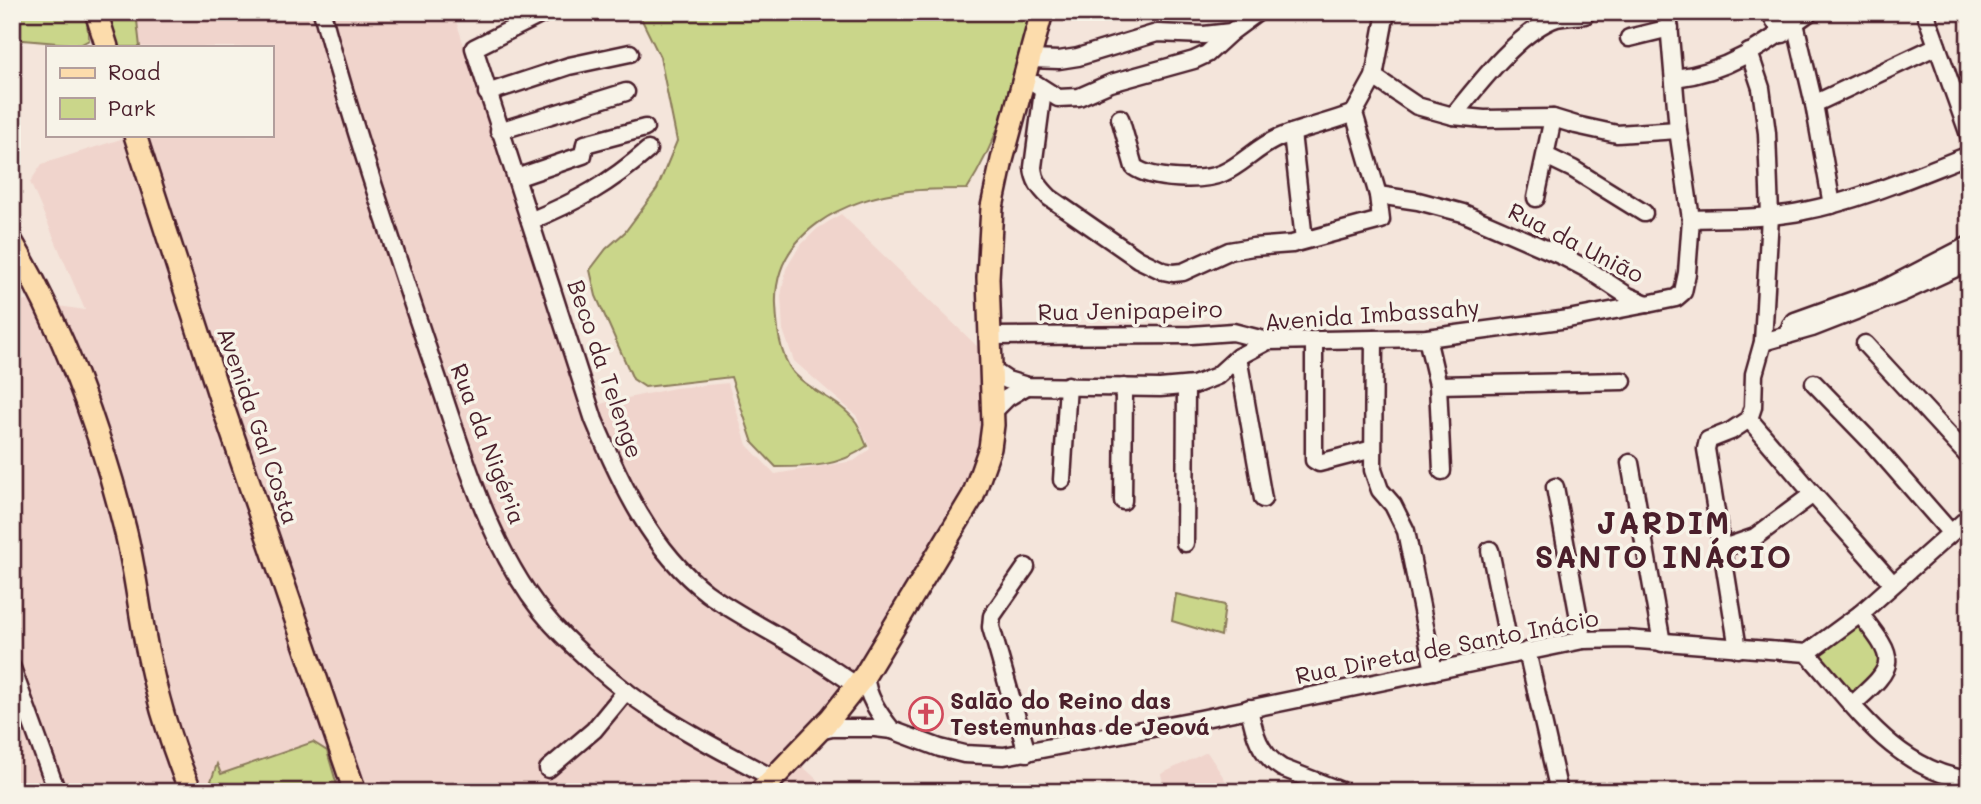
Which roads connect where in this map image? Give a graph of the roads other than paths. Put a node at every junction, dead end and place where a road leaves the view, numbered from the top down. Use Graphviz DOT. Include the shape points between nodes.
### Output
graph roads {
  1 [pos="96,12"];
  2 [pos="322,12"];
  3 [pos="546,12"];
  4 [pos="1042,12"];
  5 [pos="1258,12"];
  6 [pos="1386,12"];
  7 [pos="1587,12"];
  8 [pos="1769,12"];
  9 [pos="1810,12"];
  10 [pos="1925,12"];
  11 [pos="1669,20"];
  12 [pos="1795,23"];
  13 [pos="1231,32"];
  14 [pos="1783,34"];
  15 [pos="1629,38"];
  16 [pos="107,46"];
  17 [pos="1937,46"];
  18 [pos="630,52"];
  19 [pos="1749,52"];
  20 [pos="1028,68"];
  21 [pos="1374,77"];
  22 [pos="1675,78"];
  23 [pos="1044,91"];
  24 [pos="626,92"];
  25 [pos="487,93"];
  26 [pos="1814,104"];
  27 [pos="1354,113"];
  28 [pos="1453,116"];
  29 [pos="1553,117"];
  30 [pos="1120,118"];
  31 [pos="645,128"];
  32 [pos="1678,130"];
  33 [pos="499,131"];
  34 [pos="1292,133"];
  35 [pos="1969,135"];
  36 [pos="135,136"];
  37 [pos="648,150"];
  38 [pos="1969,155"];
  39 [pos="1546,156"];
  40 [pos="516,178"];
  41 [pos="1378,195"];
  42 [pos="1536,198"];
  43 [pos="1832,205"];
  44 [pos="1644,213"];
  45 [pos="1770,216"];
  46 [pos="1690,219"];
  47 [pos="530,221"];
  48 [pos="1304,240"];
  49 [pos="12,243"];
  50 [pos="1969,245"];
  51 [pos="1969,262"];
  52 [pos="1647,304"];
  53 [pos="1788,335"];
  54 [pos="990,336"];
  55 [pos="1427,338"];
  56 [pos="1374,339"];
  57 [pos="1314,340"];
  58 [pos="1268,341"];
  59 [pos="1763,342"];
  60 [pos="1865,344"];
  61 [pos="1238,357"];
  62 [pos="992,370"];
  63 [pos="1623,381"];
  64 [pos="1814,383"];
  65 [pos="1068,385"];
  66 [pos="1438,385"];
  67 [pos="1027,386"];
  68 [pos="1185,386"];
  69 [pos="1124,387"];
  70 [pos="994,411"];
  71 [pos="1749,419"];
  72 [pos="1374,449"];
  73 [pos="1969,457"];
  74 [pos="1630,463"];
  75 [pos="1442,471"];
  76 [pos="1062,480"];
  77 [pos="1555,487"];
  78 [pos="1813,494"];
  79 [pos="1263,499"];
  80 [pos="1123,501"];
  81 [pos="1969,517"];
  82 [pos="1950,532"];
  83 [pos="1185,543"];
  84 [pos="1723,548"];
  85 [pos="1490,550"];
  86 [pos="1026,567"];
  87 [pos="1893,584"];
  88 [pos="1860,614"];
  89 [pos="1583,640"];
  90 [pos="1662,643"];
  91 [pos="1738,649"];
  92 [pos="1527,651"];
  93 [pos="1807,653"];
  94 [pos="1511,654"];
  95 [pos="12,668"];
  96 [pos="1434,671"];
  97 [pos="861,680"];
  98 [pos="626,691"];
  99 [pos="1853,704"];
  100 [pos="1250,708"];
  101 [pos="892,730"];
  102 [pos="818,731"];
  103 [pos="335,733"];
  104 [pos="1027,753"];
  105 [pos="548,769"];
  106 [pos="1969,780"];
  107 [pos="766,785"];
  108 [pos="1337,790"];
  109 [pos="57,792"];
  110 [pos="191,792"];
  111 [pos="347,792"];
  112 [pos="355,792"];
  113 [pos="1559,792"];
  1 -- 16 [label="main road"];
  2 -- 98 [label="street, Rua da Nigéria" via="368,172 494,529 513,569 552,624"];
  3 -- 25 [label="street, Beco da Telenge" via="474,48"];
  4 -- 20 [label="main road"];
  5 -- 13 [label="street"];
  6 -- 21 [label="street"];
  7 -- 28 [label="street" via="1558,18 1524,39 1485,76"];
  8 -- 14 [label="street"];
  9 -- 12 [label="street"];
  10 -- 17 [label="street"];
  11 -- 15 [label="street"];
  11 -- 22 [label="street, Rua da União"];
  12 -- 14 [label="street"];
  12 -- 26 [label="street"];
  13 -- 20 [label="street" via="1157,33"];
  13 -- 23 [label="street" via="1207,54 1174,67 1070,98"];
  14 -- 19 [label="street"];
  17 -- 26 [label="street"];
  17 -- 35 [label="street"];
  18 -- 25 [label="street" via="569,65"];
  19 -- 22 [label="street" via="1716,70"];
  19 -- 45 [label="street" via="1766,122"];
  20 -- 23 [label="street"];
  20 -- 54 [label="main road" via="992,207"];
  21 -- 27 [label="street"];
  21 -- 28 [label="street" via="1417,106"];
  22 -- 32 [label="street, Rua da União"];
  23 -- 48 [label="street" via="1033,167 1039,187 1138,260 1163,271 1183,272 1229,251"];
  24 -- 33 [label="street"];
  25 -- 33 [label="street, Beco da Telenge"];
  26 -- 43 [label="street"];
  27 -- 34 [label="street"];
  27 -- 41 [label="street"];
  28 -- 29 [label="street"];
  29 -- 32 [label="street" via="1617,134"];
  29 -- 39 [label="street"];
  30 -- 34 [label="street" via="1134,167 1168,177 1218,175"];
  31 -- 40 [label="street" via="585,144 583,155"];
  32 -- 46 [label="street, Rua da União"];
  33 -- 40 [label="street, Beco da Telenge"];
  34 -- 48 [label="street"];
  36 -- 103 [label="main road, Avenida Gal Costa"];
  37 -- 47 [label="street" via="605,185"];
  38 -- 43 [label="street"];
  39 -- 42 [label="street"];
  39 -- 44 [label="street"];
  40 -- 47 [label="street, Beco da Telenge"];
  41 -- 48 [label="street" via="1381,220"];
  41 -- 52 [label="street, Rua da União" via="1463,213 1562,256"];
  43 -- 45 [label="street"];
  45 -- 46 [label="street"];
  45 -- 59 [label="street"];
  46 -- 52 [label="street, Rua da União" via="1683,292 1669,301"];
  47 -- 97 [label="street, Beco da Telenge" via="594,420 625,489 648,526 705,591"];
  49 -- 110 [label="main road" via="57,329 106,461 126,531 163,718"];
  50 -- 53 [label="street" via="1884,289 1795,321"];
  51 -- 53 [label="street" via="1902,293"];
  52 -- 55 [label="street, Avenida Imbassahy"];
  53 -- 59 [label="street"];
  54 -- 58 [label="street, Rua Jenipapeiro" via="1233,332"];
  54 -- 62 [label="main road"];
  55 -- 56 [label="street, Avenida Imbassahy"];
  55 -- 66 [label="street"];
  56 -- 57 [label="street, Avenida Imbassahy"];
  56 -- 72 [label="street"];
  57 -- 58 [label="street, Avenida Imbassahy"];
  57 -- 72 [label="street" via="1314,460 1321,463"];
  58 -- 61 [label="street, Avenida Imbassahy"];
  59 -- 71 [label="street"];
  60 -- 73 [label="street"];
  61 -- 68 [label="street, Avenida Imbassahy" via="1217,376"];
  61 -- 79 [label="street"];
  62 -- 67 [label="street, Avenida Imbassahy"];
  62 -- 70 [label="main road"];
  63 -- 66 [label="street"];
  64 -- 82 [label="street"];
  65 -- 67 [label="street, Avenida Imbassahy"];
  65 -- 69 [label="street, Avenida Imbassahy"];
  65 -- 76 [label="street"];
  66 -- 75 [label="street"];
  67 -- 70 [label="street"];
  68 -- 69 [label="street, Avenida Imbassahy"];
  68 -- 83 [label="street"];
  69 -- 80 [label="street"];
  70 -- 97 [label="main road" via="990,448 973,496"];
  71 -- 78 [label="street"];
  71 -- 84 [label="street" via="1708,440 1706,449"];
  72 -- 96 [label="street" via="1375,480 1399,515 1409,542"];
  74 -- 90 [label="street"];
  77 -- 89 [label="street"];
  78 -- 84 [label="street" via="1755,537"];
  78 -- 87 [label="street"];
  81 -- 82 [label="street"];
  82 -- 87 [label="street"];
  84 -- 91 [label="street"];
  85 -- 94 [label="street"];
  86 -- 104 [label="street" via="992,616 990,626"];
  87 -- 88 [label="street"];
  88 -- 93 [label="street"];
  88 -- 99 [label="street" via="1882,642 1889,662 1879,681"];
  89 -- 90 [label="street, Rua Direta de Santo Inácio"];
  89 -- 92 [label="street, Rua Direta de Santo Inácio"];
  90 -- 91 [label="street, Rua Direta de Santo Inácio"];
  91 -- 93 [label="street, Rua Direta de Santo Inácio"];
  92 -- 94 [label="street, Rua Direta de Santo Inácio"];
  92 -- 113 [label="street"];
  93 -- 99 [label="street"];
  94 -- 96 [label="street, Rua Direta de Santo Inácio"];
  95 -- 109 [label="street"];
  96 -- 100 [label="street, Rua Direta de Santo Inácio"];
  97 -- 101 [label="street"];
  97 -- 102 [label="main road"];
  98 -- 105 [label="street" via="594,730"];
  98 -- 107 [label="street, Rua da Nigéria"];
  99 -- 106 [label="street" via="1907,758 1941,775"];
  100 -- 104 [label="street, Rua Direta de Santo Inácio"];
  100 -- 108 [label="street" via="1256,737 1273,763"];
  101 -- 102 [label="street, Rua Direta de Santo Inácio"];
  101 -- 104 [label="street, Rua Direta de Santo Inácio" via="964,754"];
  102 -- 107 [label="main road"];
  103 -- 111 [label="main road, Avenida Gal Costa"];
  103 -- 112 [label="main road, Avenida Gal Costa"];
}
